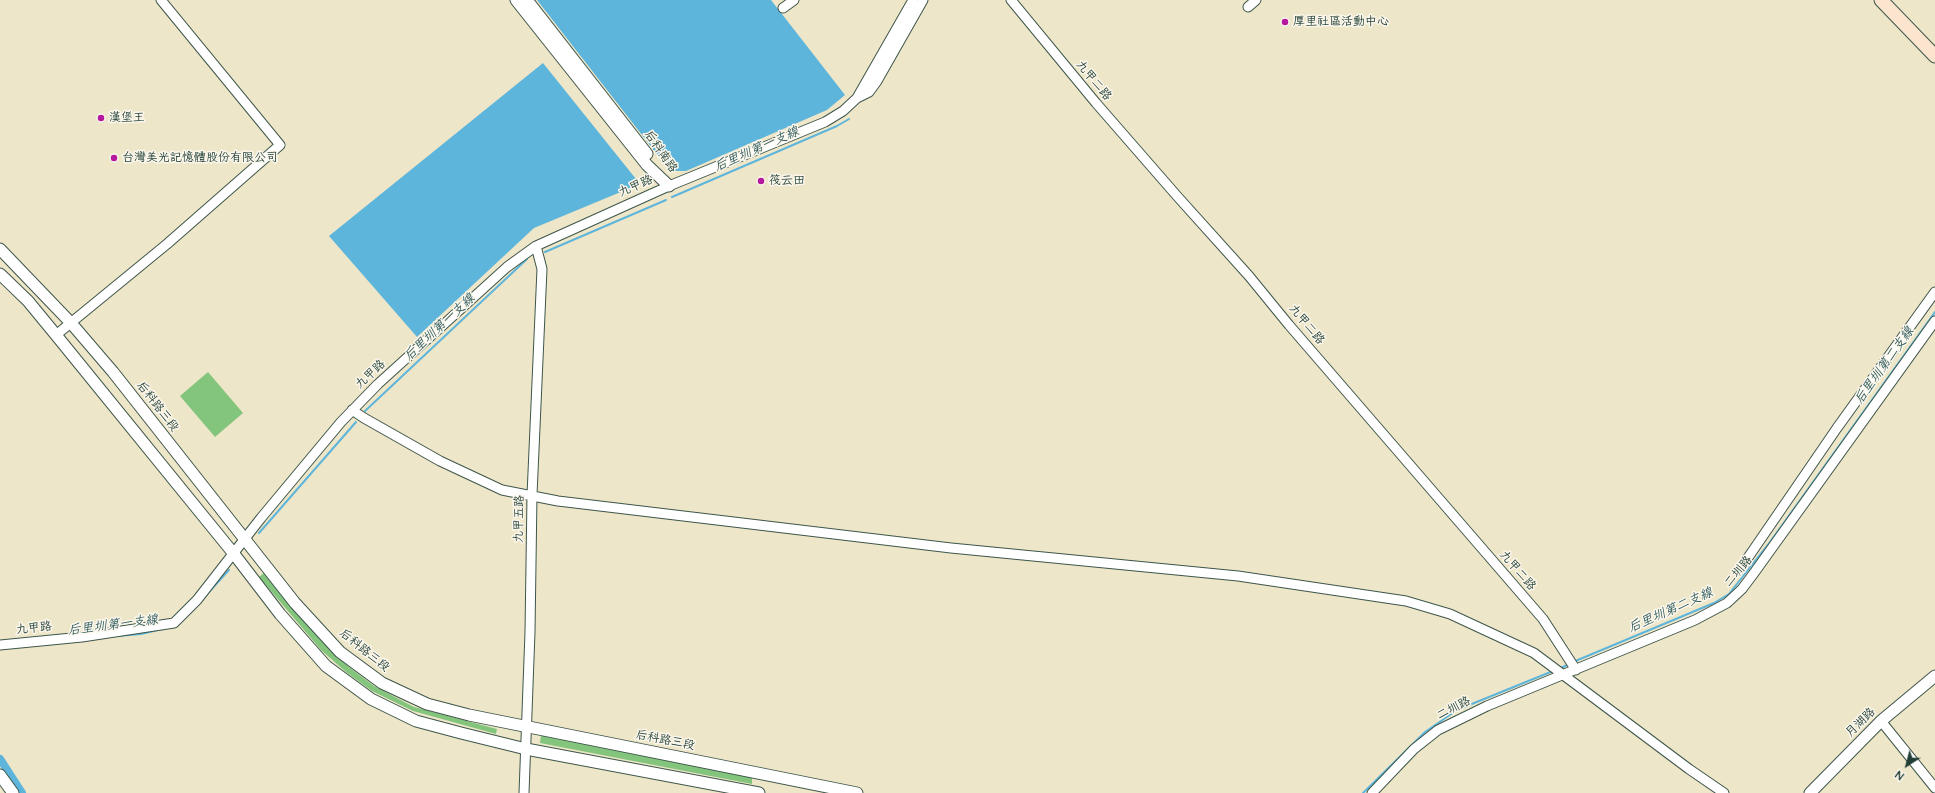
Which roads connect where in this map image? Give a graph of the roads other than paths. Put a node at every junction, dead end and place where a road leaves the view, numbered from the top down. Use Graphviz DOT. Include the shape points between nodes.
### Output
graph roads {
  1 [pos="161,0"];
  2 [pos="516,0"];
  3 [pos="526,0"];
  4 [pos="794,0"];
  5 [pos="913,0"];
  6 [pos="923,0"];
  7 [pos="1011,0"];
  8 [pos="1256,0"];
  9 [pos="1881,0"];
  10 [pos="1248,7"];
  11 [pos="783,8"];
  12 [pos="1935,56"];
  13 [pos="857,98"];
  14 [pos="668,186"];
  15 [pos="536,246"];
  16 [pos="0,249"];
  17 [pos="0,274"];
  18 [pos="1935,292"];
  19 [pos="1935,321"];
  20 [pos="71,323"];
  21 [pos="56,335"];
  22 [pos="352,410"];
  23 [pos="532,495"];
  24 [pos="245,539"];
  25 [pos="234,554"];
  26 [pos="1745,562"];
  27 [pos="0,645"];
  28 [pos="1576,670"];
  29 [pos="1563,674"];
  30 [pos="1935,676"];
  31 [pos="1881,721"];
  32 [pos="527,727"];
  33 [pos="526,749"];
  34 [pos="0,775"];
  35 [pos="1935,788"];
  36 [pos="13,793"];
  37 [pos="524,793"];
  38 [pos="759,793"];
  39 [pos="857,793"];
  40 [pos="1372,793"];
  41 [pos="1724,793"];
  42 [pos="1810,793"];
  1 -- 20 [label="street" via="280,145 167,244"];
  2 -- 14 [label="street, 后科南路" via="647,165"];
  3 -- 14 [label="street, 后科南路" via="642,147"];
  4 -- 11 [label="street"];
  5 -- 13 [label="street, 九甲路"];
  6 -- 13 [label="street, 九甲路" via="877,81 869,92"];
  7 -- 28 [label="street, 九甲二路" via="1101,108 1249,276 1543,619"];
  8 -- 10 [label="street"];
  9 -- 12 [label="main road"];
  13 -- 14 [label="street, 九甲路" via="843,111 824,122"];
  14 -- 15 [label="street, 九甲路"];
  15 -- 22 [label="street, 九甲路" via="501,272"];
  15 -- 23 [label="street, 九甲五路" via="542,269"];
  16 -- 20 [label="street, 后科路三段"];
  17 -- 21 [label="street" via="28,301"];
  18 -- 26 [label="street"];
  19 -- 28 [label="street, 二圳路" via="1742,589 1727,602 1695,620"];
  20 -- 21 [label="street"];
  20 -- 24 [label="street, 后科路三段"];
  21 -- 25 [label="street"];
  22 -- 23 [label="street" via="440,461 502,490"];
  22 -- 24 [label="street, 九甲路"];
  23 -- 29 [label="street" via="607,508 951,548 1238,576 1406,601 1450,614 1504,638 1534,652"];
  23 -- 32 [label="street, 九甲五路"];
  24 -- 25 [label="street, 九甲路"];
  24 -- 32 [label="street, 后科路三段" via="295,603 340,652 382,683 427,704"];
  25 -- 27 [label="street, 九甲路" via="197,600 174,622 82,637"];
  25 -- 33 [label="street" via="280,614 326,666 372,699 416,722"];
  28 -- 29 [label="street, 二圳路"];
  29 -- 40 [label="street, 二圳路" via="1438,730 1414,749"];
  29 -- 41 [label="street" via="1688,769"];
  30 -- 31 [label="street, 月湖路"];
  31 -- 35 [label="street"];
  31 -- 42 [label="street, 月湖路"];
  32 -- 33 [label="street, 九甲五路"];
  32 -- 39 [label="street, 后科路三段"];
  33 -- 37 [label="street, 九甲五路"];
  33 -- 38 [label="street"];
  34 -- 36 [label="street"];
}
